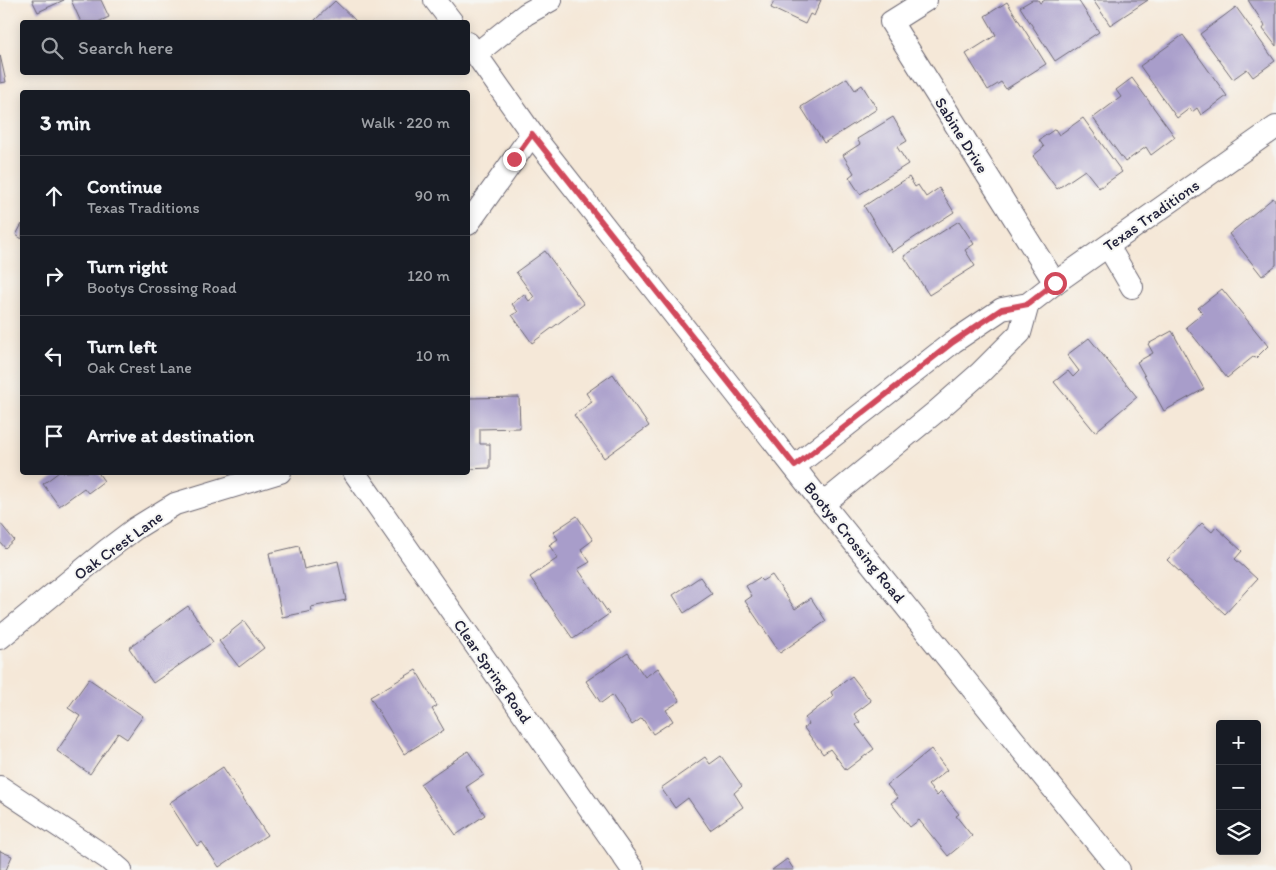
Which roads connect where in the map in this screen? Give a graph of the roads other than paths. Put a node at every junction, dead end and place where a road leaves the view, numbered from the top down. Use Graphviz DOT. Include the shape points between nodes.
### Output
graph roads {
  1 [pos="435,0"];
  2 [pos="551,0"];
  3 [pos="926,0"];
  4 [pos="450,20"];
  5 [pos="472,49"];
  6 [pos="1276,127"];
  7 [pos="532,134"];
  8 [pos="470,221"];
  9 [pos="1108,246"];
  10 [pos="1055,283"];
  11 [pos="1132,287"];
  12 [pos="1028,304"];
  13 [pos="795,466"];
  14 [pos="270,475"];
  15 [pos="356,475"];
  16 [pos="823,504"];
  17 [pos="0,638"];
  18 [pos="0,787"];
  19 [pos="121,870"];
  20 [pos="633,870"];
  21 [pos="1119,870"];
  1 -- 4 [label="street"];
  2 -- 5 [label="street"];
  3 -- 10 [label="street, Sabine Drive" via="892,22"];
  5 -- 7 [label="street, Bootys Crossing Road"];
  6 -- 9 [label="street, Texas Traditions"];
  7 -- 8 [label="street"];
  7 -- 13 [label="street, Bootys Crossing Road"];
  9 -- 10 [label="street, Texas Traditions"];
  9 -- 11 [label="street"];
  10 -- 12 [label="street, Texas Traditions"];
  12 -- 13 [label="street, Texas Traditions" via="1002,309 953,342"];
  12 -- 16 [label="street" via="1020,333 980,373"];
  13 -- 16 [label="street, Bootys Crossing Road"];
  14 -- 17 [label="street, Oak Crest Lane" via="175,504 107,550"];
  15 -- 20 [label="street, Clear Spring Road"];
  16 -- 21 [label="street, Bootys Crossing Road"];
  18 -- 19 [label="street"];
}
